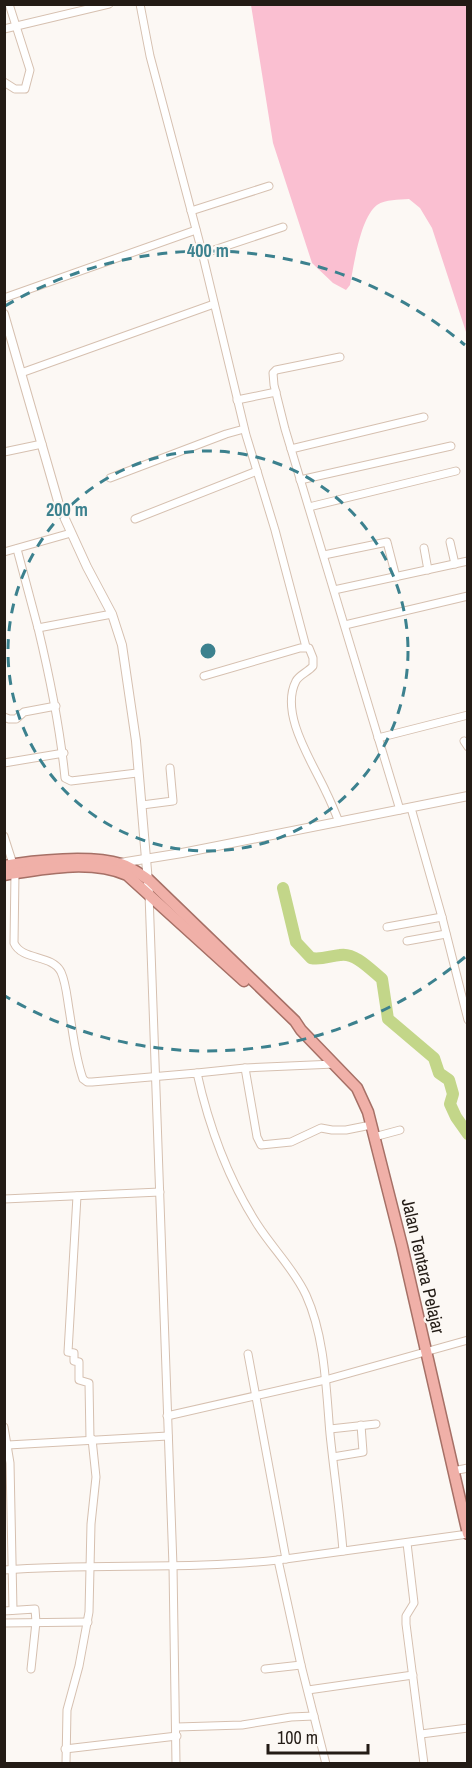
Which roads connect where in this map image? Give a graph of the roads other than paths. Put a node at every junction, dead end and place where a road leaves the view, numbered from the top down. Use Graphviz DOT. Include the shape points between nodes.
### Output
graph roads {
  1 [pos="9,4"];
  2 [pos="109,4"];
  3 [pos="140,4"];
  4 [pos="15,27"];
  5 [pos="4,29"];
  6 [pos="4,82"];
  7 [pos="269,186"];
  8 [pos="191,211"];
  9 [pos="283,227"];
  10 [pos="196,230"];
  11 [pos="202,254"];
  12 [pos="4,298"];
  13 [pos="214,304"];
  14 [pos="4,314"];
  15 [pos="340,357"];
  16 [pos="21,373"];
  17 [pos="276,392"];
  18 [pos="237,400"];
  19 [pos="424,417"];
  20 [pos="244,429"];
  21 [pos="42,444"];
  22 [pos="451,446"];
  23 [pos="291,449"];
  24 [pos="4,452"];
  25 [pos="257,471"];
  26 [pos="456,471"];
  27 [pos="110,478"];
  28 [pos="300,480"];
  29 [pos="309,507"];
  30 [pos="135,519"];
  31 [pos="71,533"];
  32 [pos="450,542"];
  33 [pos="424,548"];
  34 [pos="17,549"];
  35 [pos="4,552"];
  36 [pos="324,555"];
  37 [pos="468,561"];
  38 [pos="454,564"];
  39 [pos="428,570"];
  40 [pos="396,577"];
  41 [pos="334,590"];
  42 [pos="468,596"];
  43 [pos="112,614"];
  44 [pos="345,625"];
  45 [pos="38,628"];
  46 [pos="306,647"];
  47 [pos="204,675"];
  48 [pos="56,706"];
  49 [pos="468,715"];
  50 [pos="4,717"];
  51 [pos="378,738"];
  52 [pos="64,753"];
  53 [pos="4,763"];
  54 [pos="170,768"];
  55 [pos="137,773"];
  56 [pos="468,796"];
  57 [pos="142,805"];
  58 [pos="411,808"];
  59 [pos="400,810"];
  60 [pos="339,822"];
  61 [pos="4,836"];
  62 [pos="147,859"];
  63 [pos="114,866"];
  64 [pos="9,870"];
  65 [pos="149,880"];
  66 [pos="149,894"];
  67 [pos="442,917"];
  68 [pos="387,927"];
  69 [pos="446,934"];
  70 [pos="407,941"];
  71 [pos="468,1020"];
  72 [pos="301,1030"];
  73 [pos="335,1064"];
  74 [pos="245,1068"];
  75 [pos="197,1073"];
  76 [pos="156,1075"];
  77 [pos="371,1125"];
  78 [pos="400,1130"];
  79 [pos="374,1137"];
  80 [pos="160,1192"];
  81 [pos="77,1196"];
  82 [pos="4,1199"];
  83 [pos="468,1340"];
  84 [pos="426,1351"];
  85 [pos="248,1354"];
  86 [pos="325,1380"];
  87 [pos="257,1396"];
  88 [pos="167,1416"];
  89 [pos="376,1424"];
  90 [pos="361,1425"];
  91 [pos="4,1427"];
  92 [pos="330,1429"];
  93 [pos="168,1436"];
  94 [pos="91,1439"];
  95 [pos="8,1445"];
  96 [pos="333,1457"];
  97 [pos="468,1468"];
  98 [pos="453,1471"];
  99 [pos="468,1534"];
  100 [pos="407,1542"];
  101 [pos="343,1551"];
  102 [pos="286,1559"];
  103 [pos="278,1560"];
  104 [pos="90,1566"];
  105 [pos="173,1566"];
  106 [pos="9,1570"];
  107 [pos="13,1610"];
  108 [pos="4,1611"];
  109 [pos="36,1622"];
  110 [pos="88,1622"];
  111 [pos="4,1623"];
  112 [pos="301,1665"];
  113 [pos="265,1668"];
  114 [pos="31,1670"];
  115 [pos="413,1675"];
  116 [pos="308,1690"];
  117 [pos="314,1716"];
  118 [pos="177,1727"];
  119 [pos="468,1728"];
  120 [pos="421,1734"];
  121 [pos="177,1736"];
  122 [pos="65,1749"];
  123 [pos="66,1763"];
  124 [pos="176,1764"];
  125 [pos="326,1764"];
  126 [pos="424,1764"];
  1 -- 4 [label="street"];
  2 -- 4 [label="street"];
  3 -- 8 [label="street"];
  4 -- 5 [label="street"];
  4 -- 6 [label="street" via="27,58 29,77 22,90"];
  7 -- 8 [label="street"];
  8 -- 10 [label="street"];
  9 -- 11 [label="street"];
  10 -- 11 [label="street"];
  10 -- 12 [label="street"];
  11 -- 13 [label="street"];
  13 -- 16 [label="street"];
  13 -- 18 [label="street"];
  14 -- 16 [label="street"];
  15 -- 17 [label="street" via="276,370"];
  16 -- 21 [label="street"];
  17 -- 18 [label="street"];
  17 -- 23 [label="street"];
  18 -- 20 [label="street"];
  19 -- 23 [label="street"];
  20 -- 25 [label="street"];
  20 -- 27 [label="street"];
  21 -- 24 [label="street"];
  21 -- 31 [label="street"];
  22 -- 28 [label="street"];
  23 -- 28 [label="street"];
  25 -- 30 [label="street"];
  25 -- 46 [label="street"];
  26 -- 29 [label="street"];
  28 -- 29 [label="street"];
  29 -- 36 [label="street"];
  31 -- 34 [label="street"];
  31 -- 43 [label="street"];
  32 -- 38 [label="street"];
  33 -- 39 [label="street"];
  34 -- 35 [label="street"];
  34 -- 45 [label="street"];
  36 -- 40 [label="street" via="387,542"];
  36 -- 41 [label="street"];
  37 -- 38 [label="street"];
  38 -- 39 [label="street"];
  39 -- 40 [label="street"];
  40 -- 41 [label="street"];
  41 -- 44 [label="street"];
  42 -- 44 [label="street"];
  43 -- 45 [label="street"];
  43 -- 55 [label="street" via="122,645"];
  44 -- 51 [label="street"];
  45 -- 48 [label="street"];
  46 -- 47 [label="street"];
  46 -- 60 [label="street" via="313,666 297,678 292,711"];
  48 -- 50 [label="street" via="24,712 16,719"];
  48 -- 52 [label="street"];
  49 -- 51 [label="street"];
  51 -- 59 [label="street"];
  52 -- 53 [label="street"];
  52 -- 55 [label="street" via="67,780"];
  54 -- 57 [label="street" via="173,801"];
  55 -- 57 [label="street"];
  56 -- 58 [label="street"];
  57 -- 62 [label="street"];
  58 -- 59 [label="street"];
  58 -- 67 [label="street"];
  59 -- 60 [label="street"];
  60 -- 62 [label="street"];
  61 -- 64 [label="street"];
  62 -- 63 [label="street"];
  62 -- 65 [label="street"];
  63 -- 64 [label="highway, Jalan Tentara Pelajar" via="91,860"];
  63 -- 65 [label="highway, Jalan Tentara Pelajar" via="131,868"];
  63 -- 66 [label="highway, Jalan Tentara Pelajar"];
  64 -- 76 [label="street" via="15,947 61,972 83,1079 92,1082"];
  65 -- 66 [label="street"];
  65 -- 72 [label="highway, Jalan Tentara Pelajar"];
  66 -- 72 [label="highway, Jalan Tentara Pelajar"];
  66 -- 76 [label="street"];
  67 -- 68 [label="street"];
  67 -- 69 [label="street"];
  69 -- 70 [label="street"];
  69 -- 71 [label="street"];
  72 -- 73 [label="highway, Jalan Tentara Pelajar"];
  73 -- 74 [label="street"];
  73 -- 77 [label="highway, Jalan Tentara Pelajar" via="357,1088"];
  74 -- 75 [label="street"];
  74 -- 77 [label="street" via="261,1145 291,1143 321,1128 346,1130"];
  75 -- 76 [label="street"];
  75 -- 86 [label="street" via="205,1112 224,1166 251,1215 294,1273 306,1297 320,1344"];
  76 -- 80 [label="street"];
  77 -- 79 [label="highway, Jalan Tentara Pelajar"];
  78 -- 79 [label="street"];
  79 -- 84 [label="highway, Jalan Tentara Pelajar"];
  80 -- 81 [label="street"];
  80 -- 88 [label="street"];
  81 -- 82 [label="street"];
  81 -- 94 [label="street" via="68,1352 75,1354 74,1361 79,1362 79,1380 89,1383"];
  83 -- 84 [label="street"];
  84 -- 86 [label="street"];
  84 -- 98 [label="highway, Jalan Tentara Pelajar"];
  85 -- 87 [label="street"];
  86 -- 87 [label="street"];
  86 -- 92 [label="street"];
  87 -- 88 [label="street"];
  87 -- 102 [label="street"];
  88 -- 93 [label="street"];
  89 -- 90 [label="street"];
  90 -- 92 [label="street"];
  90 -- 96 [label="street" via="363,1452"];
  91 -- 95 [label="street"];
  92 -- 96 [label="street"];
  93 -- 94 [label="street"];
  93 -- 105 [label="street"];
  94 -- 95 [label="street"];
  94 -- 104 [label="street" via="96,1477"];
  95 -- 106 [label="street"];
  96 -- 101 [label="street"];
  97 -- 98 [label="street"];
  98 -- 99 [label="highway, Jalan Tentara Pelajar"];
  99 -- 100 [label="street"];
  100 -- 101 [label="street"];
  100 -- 115 [label="street" via="414,1603 406,1624"];
  101 -- 102 [label="street"];
  102 -- 103 [label="street"];
  103 -- 105 [label="street"];
  103 -- 112 [label="street"];
  104 -- 105 [label="street"];
  104 -- 106 [label="street"];
  104 -- 110 [label="street"];
  105 -- 118 [label="street"];
  106 -- 107 [label="street"];
  107 -- 108 [label="street"];
  107 -- 109 [label="street" via="34,1609"];
  109 -- 110 [label="street"];
  109 -- 111 [label="street"];
  109 -- 114 [label="street"];
  110 -- 122 [label="street" via="67,1710"];
  112 -- 113 [label="street"];
  112 -- 116 [label="street"];
  115 -- 116 [label="street"];
  115 -- 120 [label="street"];
  116 -- 117 [label="street"];
  117 -- 118 [label="street" via="242,1725"];
  117 -- 125 [label="street"];
  118 -- 121 [label="street"];
  119 -- 120 [label="street"];
  120 -- 126 [label="street"];
  121 -- 122 [label="street"];
  121 -- 124 [label="street"];
  122 -- 123 [label="street"];
}
